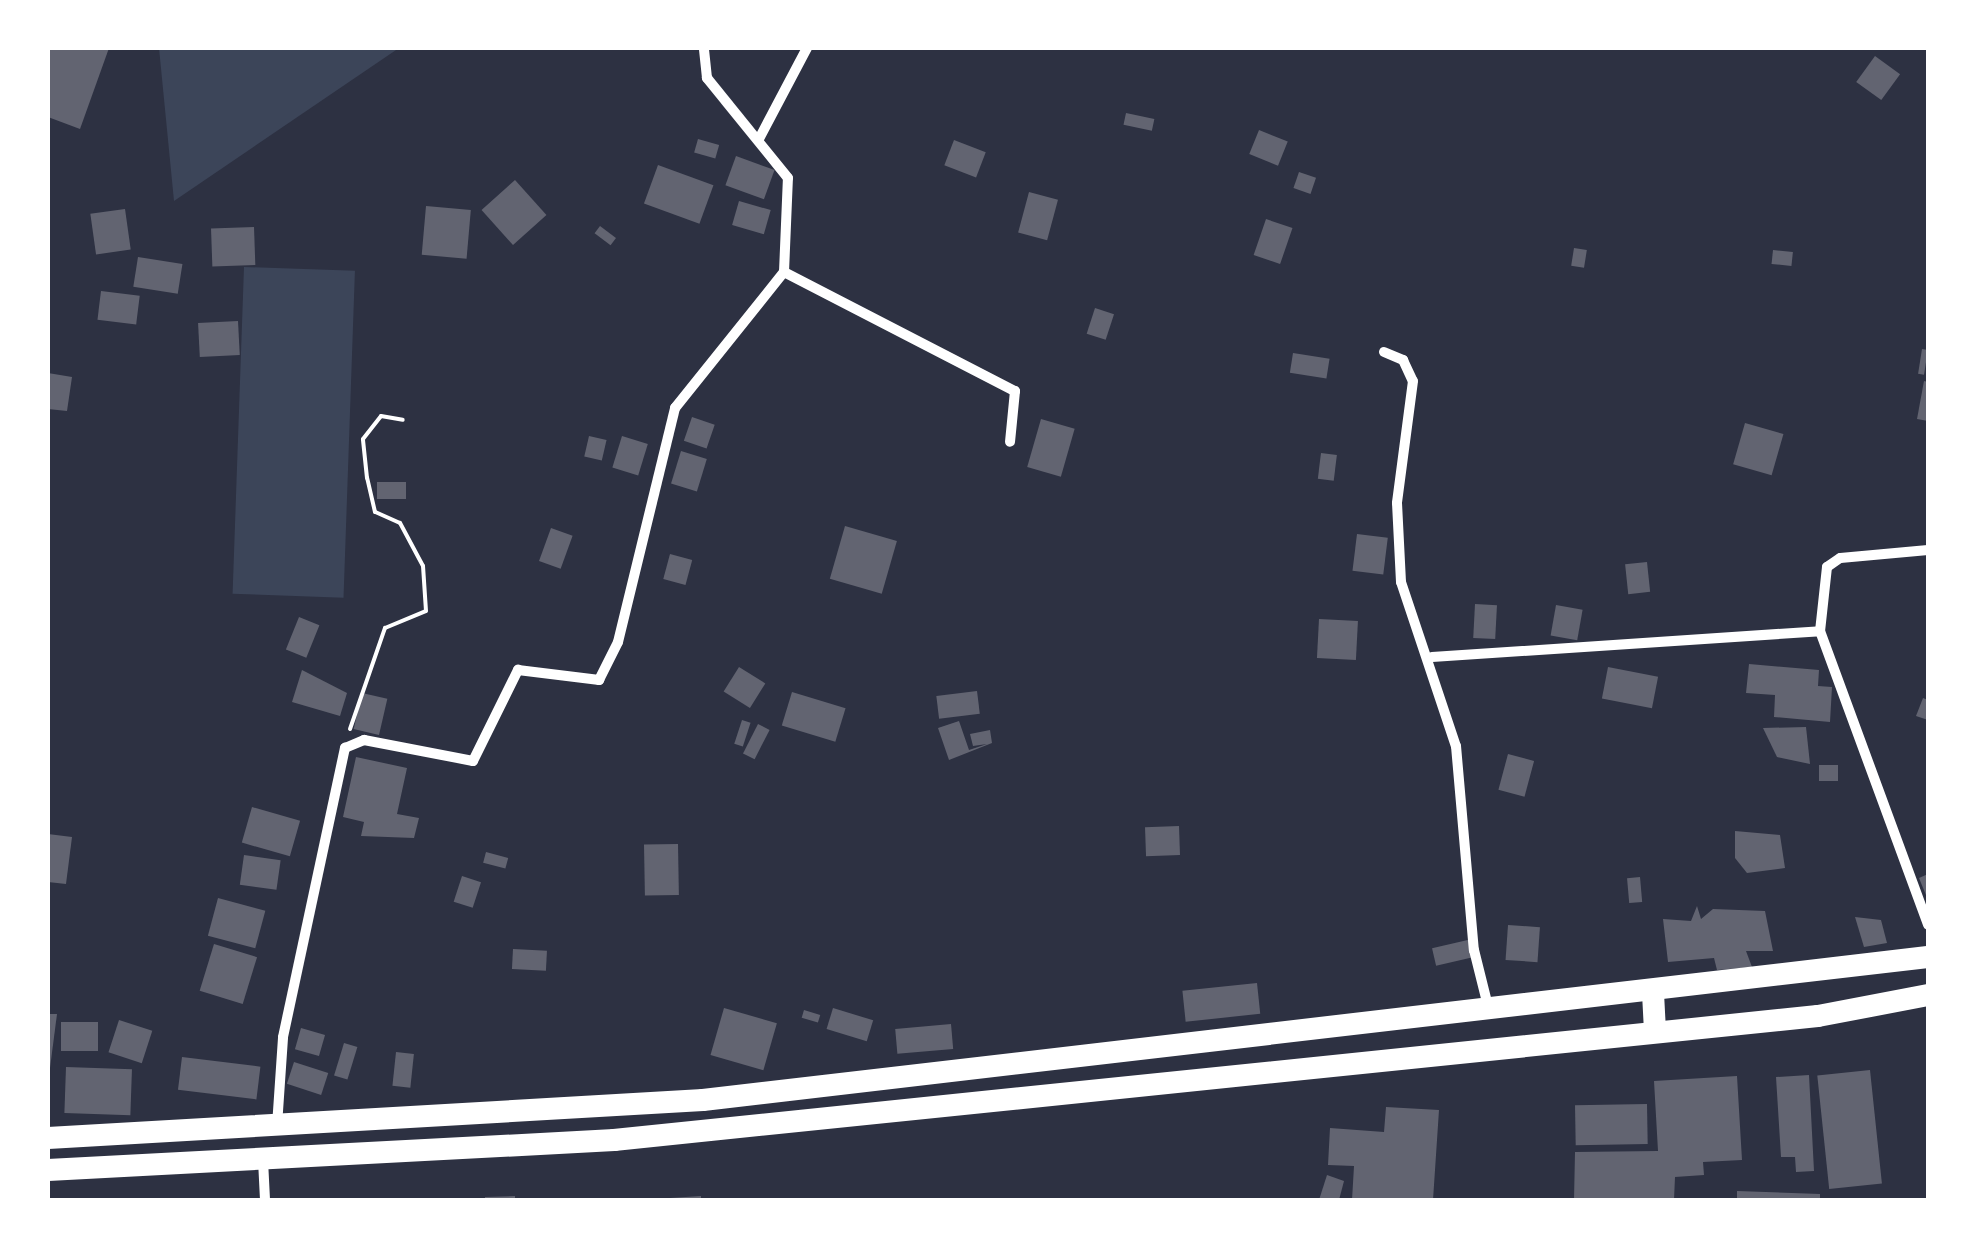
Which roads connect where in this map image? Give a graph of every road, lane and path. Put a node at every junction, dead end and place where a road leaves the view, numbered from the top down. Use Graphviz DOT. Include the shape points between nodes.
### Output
graph roads {
  1 [pos="704,48"];
  2 [pos="807,48"];
  3 [pos="759,138"];
  4 [pos="784,272"];
  5 [pos="1384,352"];
  6 [pos="403,420"];
  7 [pos="1010,442"];
  8 [pos="1928,550"];
  9 [pos="1820,631"];
  10 [pos="1432,657"];
  11 [pos="345,748"];
  12 [pos="1928,924"];
  13 [pos="1928,957"];
  14 [pos="1654,993"];
  15 [pos="1928,995"];
  16 [pos="1490,1011"];
  17 [pos="1655,1032"];
  18 [pos="276,1127"];
  19 [pos="48,1138"];
  20 [pos="263,1159"];
  21 [pos="48,1170"];
  22 [pos="265,1200"];
  1 -- 3 [label="street" via="707,78"];
  2 -- 3 [label="street"];
  3 -- 4 [label="street" via="788,178"];
  4 -- 7 [label="street" via="1015,391"];
  4 -- 11 [label="street" via="675,408 618,642 599,680 518,670 474,761 364,740"];
  5 -- 10 [label="street" via="1402,360 1413,381 1397,502 1409,616"];
  6 -- 11 [label="path" via="381,416 363,439 367,478 376,512 400,522 423,566 426,611 385,628"];
  8 -- 9 [label="street" via="1840,558 1827,567"];
  9 -- 10 [label="street"];
  9 -- 12 [label="street"];
  10 -- 16 [label="street" via="1456,746 1474,950"];
  11 -- 18 [label="street" via="283,1037"];
  13 -- 14 [label="main road"];
  14 -- 16 [label="main road"];
  14 -- 17 [label="main road"];
  15 -- 17 [label="main road"];
  16 -- 18 [label="main road" via="703,1100"];
  17 -- 20 [label="main road" via="614,1140"];
  18 -- 19 [label="main road"];
  20 -- 21 [label="main road"];
  20 -- 22 [label="street"];
}
